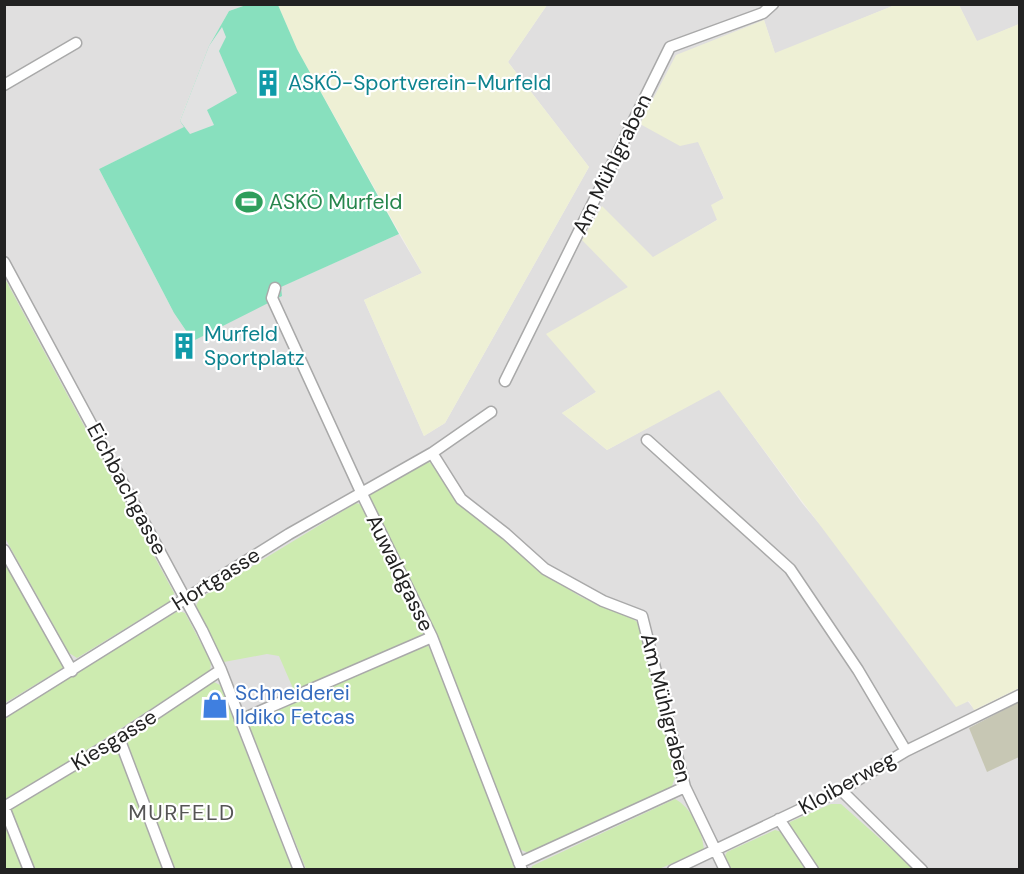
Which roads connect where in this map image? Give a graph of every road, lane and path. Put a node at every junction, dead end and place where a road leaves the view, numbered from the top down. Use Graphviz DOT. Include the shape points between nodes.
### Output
graph roads {
  1 [pos="773,4"];
  2 [pos="76,43"];
  3 [pos="4,85"];
  4 [pos="4,262"];
  5 [pos="275,288"];
  6 [pos="505,381"];
  7 [pos="491,412"];
  8 [pos="647,440"];
  9 [pos="432,453"];
  10 [pos="361,492"];
  11 [pos="4,550"];
  12 [pos="186,599"];
  13 [pos="432,637"];
  14 [pos="221,670"];
  15 [pos="72,671"];
  16 [pos="1020,694"];
  17 [pos="4,712"];
  18 [pos="240,720"];
  19 [pos="119,738"];
  20 [pos="906,751"];
  21 [pos="685,787"];
  22 [pos="841,790"];
  23 [pos="4,807"];
  24 [pos="779,819"];
  25 [pos="716,849"];
  26 [pos="521,866"];
  27 [pos="29,870"];
  28 [pos="169,870"];
  29 [pos="299,870"];
  30 [pos="673,870"];
  31 [pos="725,870"];
  32 [pos="813,870"];
  33 [pos="922,870"];
  1 -- 6 [label="street, Am Mühlgraben" via="763,13 670,47"];
  2 -- 3 [label="street"];
  4 -- 12 [label="street, Eichbachgasse"];
  5 -- 10 [label="street, Auwaldgasse" via="272,298"];
  7 -- 9 [label="street"];
  8 -- 20 [label="street" via="790,569 858,670"];
  9 -- 10 [label="street, Hortgasse"];
  9 -- 21 [label="street, Am Mühlgraben" via="461,499 544,569 603,601 642,616"];
  10 -- 12 [label="street, Hortgasse"];
  10 -- 13 [label="street, Auwaldgasse"];
  11 -- 15 [label="street"];
  12 -- 14 [label="street, Eichbachgasse"];
  12 -- 15 [label="street, Hortgasse"];
  13 -- 18 [label="street"];
  13 -- 26 [label="street, Auwaldgasse"];
  14 -- 18 [label="street, Eichbachgasse"];
  14 -- 19 [label="street, Kiesgasse"];
  15 -- 17 [label="street, Hortgasse"];
  16 -- 20 [label="street, Kloiberweg"];
  18 -- 29 [label="street, Eichbachgasse"];
  19 -- 23 [label="street, Kiesgasse"];
  19 -- 28 [label="street"];
  20 -- 22 [label="street, Kloiberweg"];
  21 -- 25 [label="street, Am Mühlgraben"];
  21 -- 26 [label="street, Auwaldgasse"];
  22 -- 24 [label="street, Kloiberweg"];
  22 -- 33 [label="street"];
  23 -- 27 [label="street"];
  24 -- 25 [label="street, Kloiberweg"];
  24 -- 32 [label="street"];
  25 -- 30 [label="street, Kloiberweg"];
  25 -- 31 [label="street, Am Mühlgraben"];
}
